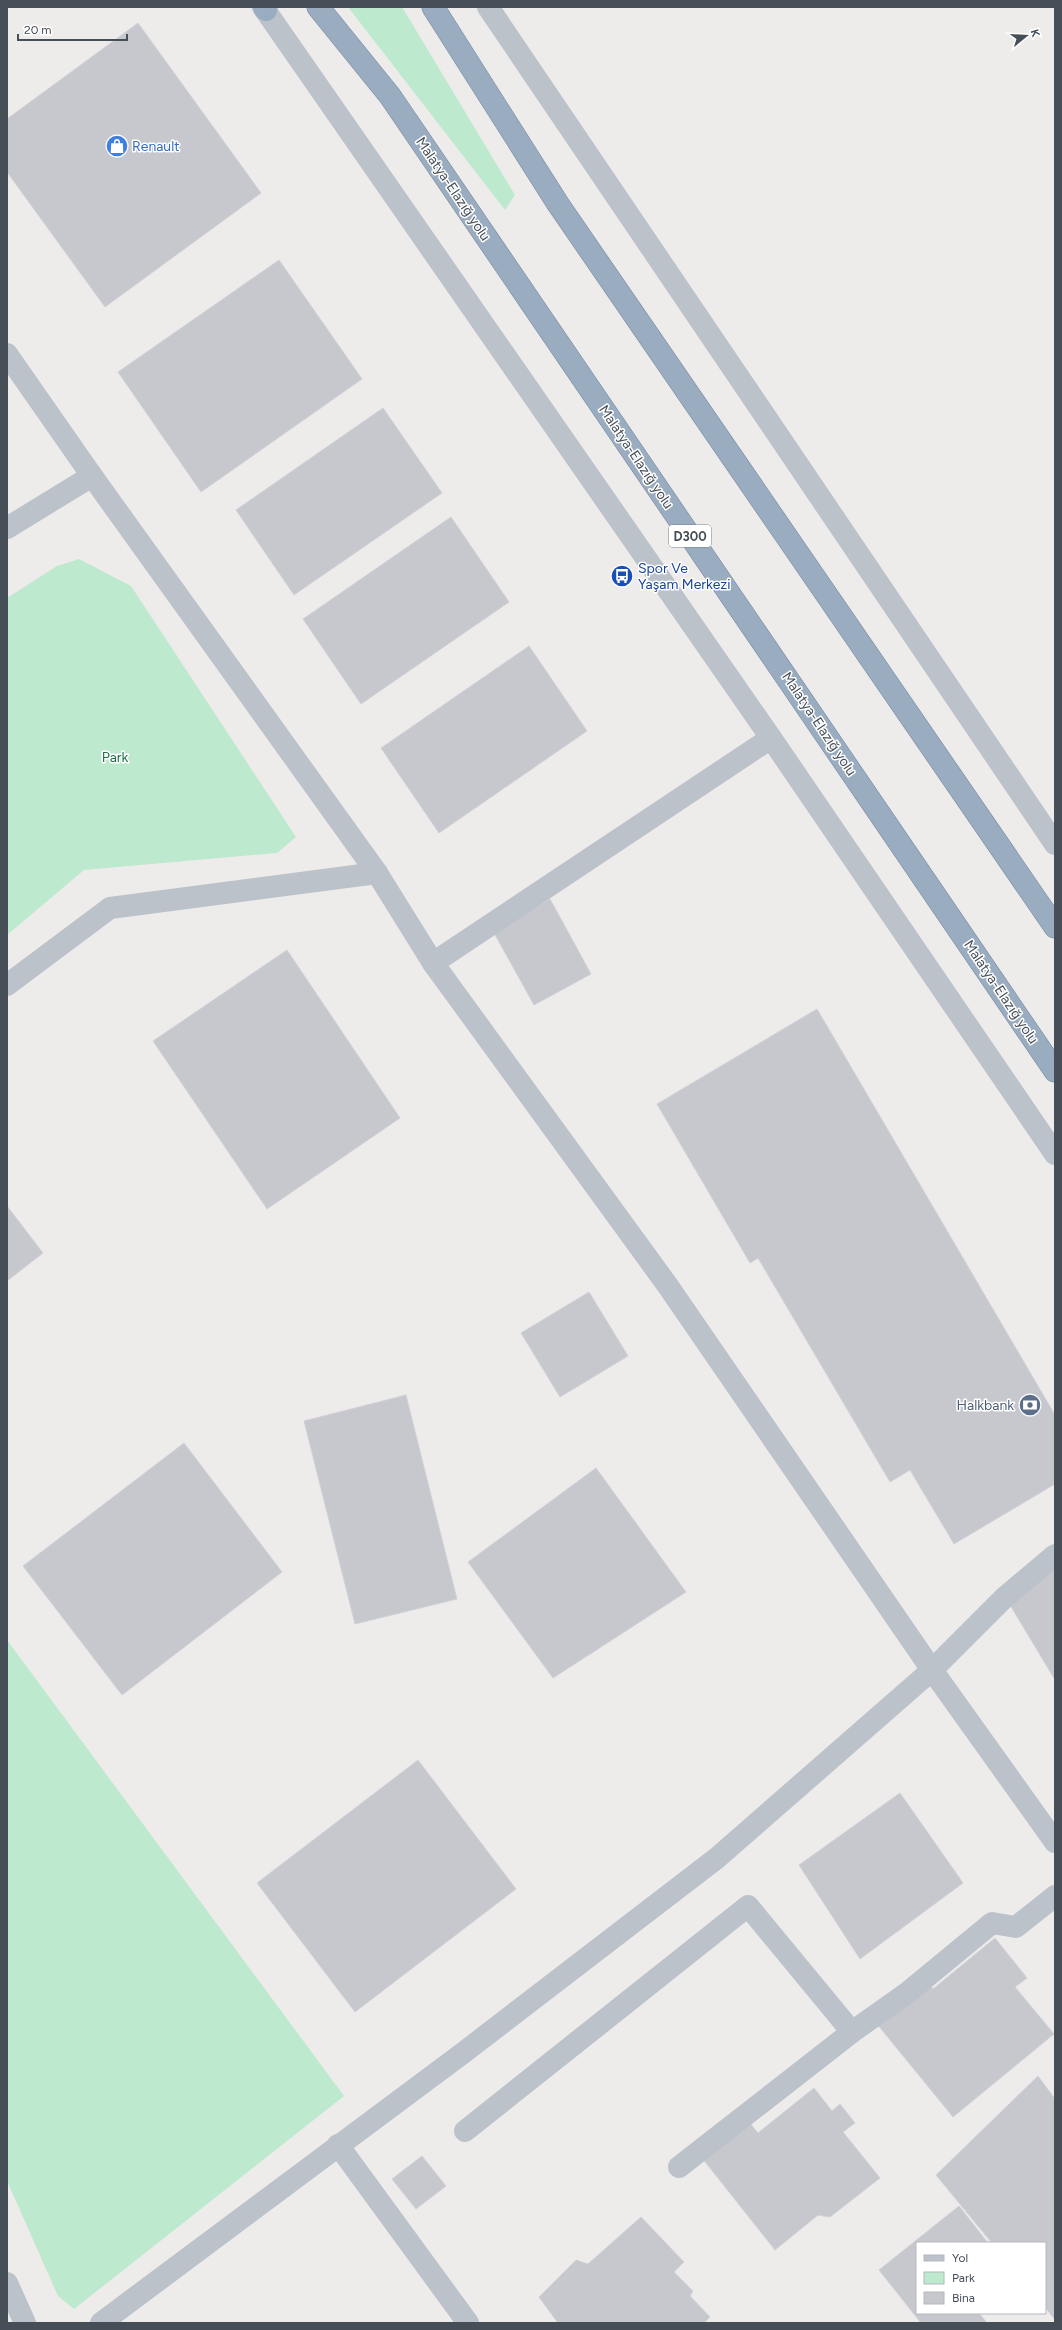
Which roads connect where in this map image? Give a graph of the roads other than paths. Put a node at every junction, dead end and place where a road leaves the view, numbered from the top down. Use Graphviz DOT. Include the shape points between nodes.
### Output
graph roads {
  1 [pos="318,7"];
  2 [pos="433,7"];
  3 [pos="488,7"];
  4 [pos="264,8"];
  5 [pos="7,354"];
  6 [pos="92,476"];
  7 [pos="7,528"];
  8 [pos="771,738"];
  9 [pos="1055,844"];
  10 [pos="377,873"];
  11 [pos="1055,927"];
  12 [pos="433,963"];
  13 [pos="7,985"];
  14 [pos="1055,1071"];
  15 [pos="1055,1154"];
  16 [pos="1055,1555"];
  17 [pos="932,1670"];
  18 [pos="1055,1842"];
  19 [pos="1055,1896"];
  20 [pos="852,2032"];
  21 [pos="465,2131"];
  22 [pos="338,2145"];
  23 [pos="679,2167"];
  24 [pos="7,2283"];
  25 [pos="25,2323"];
  26 [pos="101,2323"];
  27 [pos="468,2323"];
  1 -- 14 [label="highway, Malatya-Elazığ yolu / D300" via="390,96"];
  2 -- 11 [label="highway" via="558,204"];
  3 -- 9 [label="street"];
  4 -- 8 [label="street"];
  5 -- 6 [label="street"];
  6 -- 7 [label="street"];
  6 -- 10 [label="street"];
  8 -- 12 [label="street"];
  8 -- 15 [label="street"];
  10 -- 12 [label="street"];
  10 -- 13 [label="street" via="110,908"];
  12 -- 17 [label="street" via="668,1286"];
  16 -- 17 [label="street" via="1004,1598"];
  17 -- 18 [label="street"];
  17 -- 22 [label="street" via="717,1858 486,2036"];
  19 -- 20 [label="street" via="1016,1927 992,1923 907,1993"];
  20 -- 21 [label="street" via="748,1906"];
  20 -- 23 [label="street"];
  22 -- 26 [label="street"];
  22 -- 27 [label="street"];
  24 -- 25 [label="street"];
}
